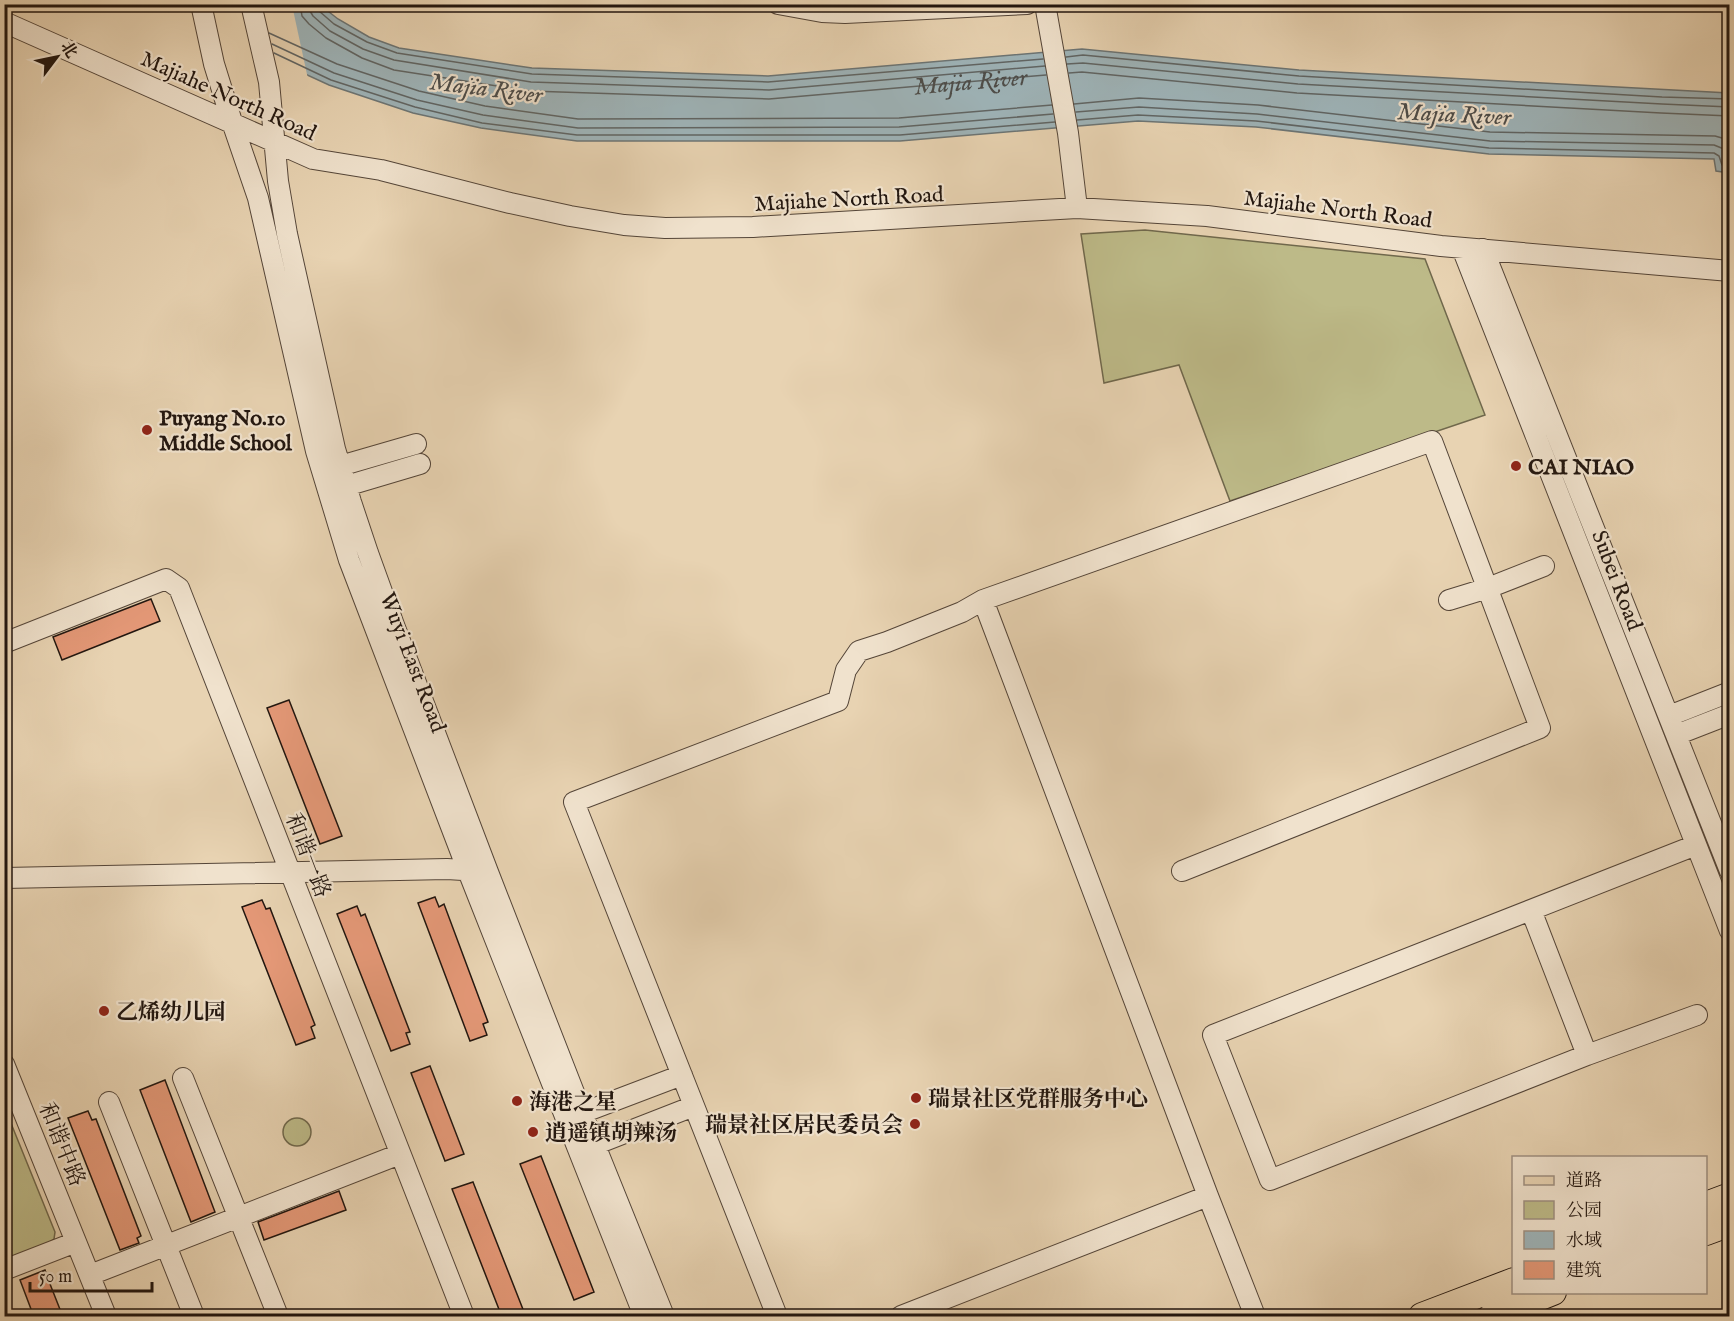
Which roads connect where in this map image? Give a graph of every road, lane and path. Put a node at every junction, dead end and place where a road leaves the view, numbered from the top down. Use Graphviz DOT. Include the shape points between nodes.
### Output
graph roads {
  1 [pos="201,4"];
  2 [pos="251,4"];
  3 [pos="778,4"];
  4 [pos="1027,4"];
  5 [pos="1045,4"];
  6 [pos="4,22"];
  7 [pos="232,122"];
  8 [pos="276,142"];
  9 [pos="1077,208"];
  10 [pos="1462,248"];
  11 [pos="1483,249"];
  12 [pos="1730,271"];
  13 [pos="416,444"];
  14 [pos="420,464"];
  15 [pos="340,466"];
  16 [pos="346,486"];
  17 [pos="1544,566"];
  18 [pos="1488,588"];
  19 [pos="983,600"];
  20 [pos="1449,600"];
  21 [pos="4,644"];
  22 [pos="1730,692"];
  23 [pos="1730,714"];
  24 [pos="1669,716"];
  25 [pos="1676,735"];
  26 [pos="1696,845"];
  27 [pos="468,870"];
  28 [pos="1182,871"];
  29 [pos="1730,871"];
  30 [pos="488,872"];
  31 [pos="291,873"];
  32 [pos="4,878"];
  33 [pos="1531,910"];
  34 [pos="1730,931"];
  35 [pos="1697,1015"];
  36 [pos="1587,1055"];
  37 [pos="4,1064"];
  38 [pos="682,1075"];
  39 [pos="183,1078"];
  40 [pos="109,1102"];
  41 [pos="694,1106"];
  42 [pos="582,1113"];
  43 [pos="594,1145"];
  44 [pos="400,1154"];
  45 [pos="1208,1196"];
  46 [pos="1730,1196"];
  47 [pos="1707,1205"];
  48 [pos="238,1218"];
  49 [pos="1730,1223"];
  50 [pos="1707,1232"];
  51 [pos="76,1242"];
  52 [pos="166,1246"];
  53 [pos="4,1270"];
  54 [pos="90,1275"];
  55 [pos="1512,1282"];
  56 [pos="1550,1294"];
  57 [pos="106,1317"];
  58 [pos="194,1317"];
  59 [pos="278,1317"];
  60 [pos="464,1317"];
  61 [pos="644,1317"];
  62 [pos="664,1317"];
  63 [pos="777,1317"];
  64 [pos="901,1317"];
  65 [pos="1255,1317"];
  66 [pos="1422,1317"];
  67 [pos="1492,1317"];
  1 -- 7 [label="street, Wuyi East Road"];
  2 -- 8 [label="street, Wuyi East Road" via="269,82"];
  3 -- 4 [label="street" via="845,13"];
  5 -- 9 [label="street"];
  6 -- 7 [label="street, Majiahe North Road"];
  7 -- 8 [label="street, Majiahe North Road"];
  7 -- 27 [label="street, Wuyi East Road" via="258,198 332,507"];
  8 -- 9 [label="street, Majiahe North Road" via="313,159 381,170 510,203 624,225 753,227"];
  8 -- 15 [label="street, Wuyi East Road" via="287,234"];
  9 -- 10 [label="street, Majiahe North Road" via="1207,216"];
  10 -- 11 [label="street, Majiahe North Road"];
  10 -- 26 [label="street, Subei Road"];
  11 -- 12 [label="street, Majiahe North Road"];
  11 -- 24 [label="street, Subei Road"];
  13 -- 15 [label="street"];
  14 -- 16 [label="street"];
  15 -- 16 [label="street, Wuyi East Road"];
  16 -- 30 [label="street, Wuyi East Road"];
  17 -- 18 [label="street"];
  18 -- 19 [label="street" via="1432,441"];
  18 -- 20 [label="street"];
  18 -- 28 [label="street" via="1540,728"];
  19 -- 38 [label="street" via="962,612 860,651 846,670 838,701 574,802"];
  19 -- 45 [label="street"];
  21 -- 31 [label="street, 和谐一路" via="166,579 179,588"];
  22 -- 24 [label="street"];
  23 -- 25 [label="street"];
  24 -- 25 [label="street, Subei Road"];
  25 -- 29 [label="street, Subei Road"];
  26 -- 33 [label="street"];
  26 -- 34 [label="street, Subei Road"];
  27 -- 30 [label="street"];
  27 -- 31 [label="street"];
  27 -- 61 [label="street, Wuyi East Road"];
  30 -- 42 [label="street, Wuyi East Road"];
  31 -- 32 [label="street"];
  31 -- 44 [label="street, 和谐一路"];
  33 -- 36 [label="street"];
  33 -- 36 [label="street" via="1213,1035 1270,1180"];
  35 -- 36 [label="street"];
  37 -- 51 [label="street, 和谐中路"];
  38 -- 41 [label="street"];
  38 -- 42 [label="street"];
  39 -- 48 [label="street"];
  40 -- 52 [label="street"];
  41 -- 43 [label="street"];
  41 -- 63 [label="street"];
  42 -- 43 [label="street, Wuyi East Road"];
  43 -- 62 [label="street, Wuyi East Road"];
  44 -- 48 [label="street"];
  44 -- 60 [label="street, 和谐一路"];
  45 -- 64 [label="street"];
  45 -- 65 [label="street"];
  46 -- 47 [label="main road"];
  48 -- 52 [label="street"];
  48 -- 59 [label="street"];
  49 -- 50 [label="main road"];
  51 -- 53 [label="street"];
  51 -- 54 [label="street, 和谐中路"];
  52 -- 54 [label="street"];
  52 -- 58 [label="street"];
  54 -- 57 [label="street, 和谐中路"];
  55 -- 66 [label="main road"];
  56 -- 67 [label="main road"];
}
